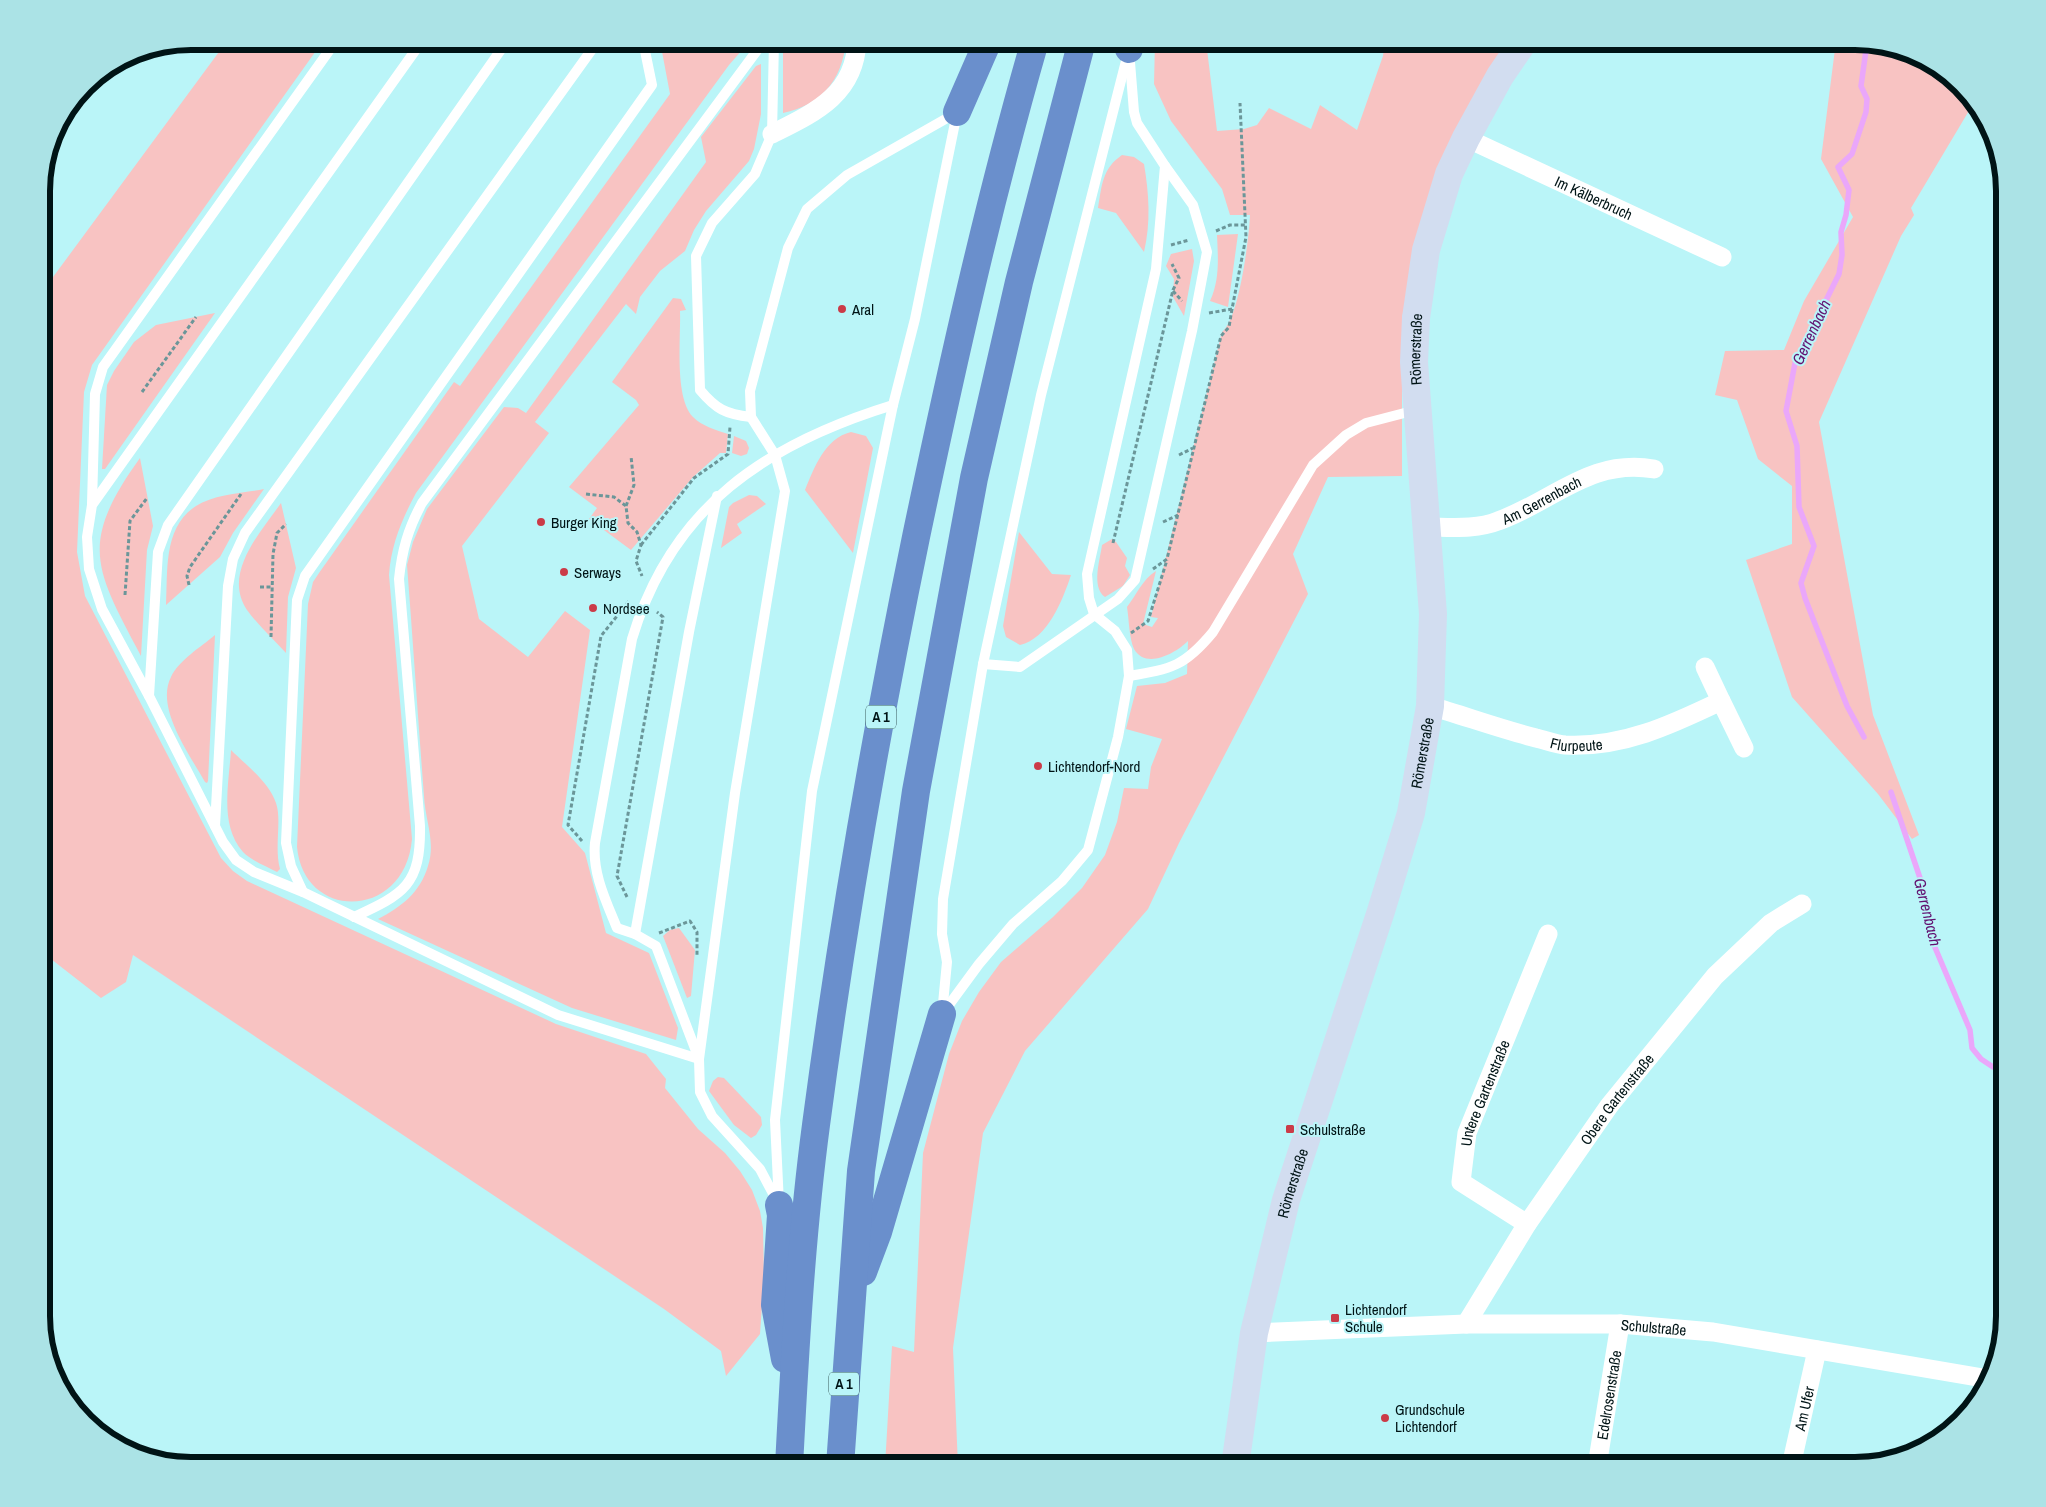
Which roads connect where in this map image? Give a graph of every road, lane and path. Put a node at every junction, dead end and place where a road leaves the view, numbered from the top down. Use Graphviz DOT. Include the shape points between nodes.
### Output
graph roads {
  1 [pos="330,50"];
  2 [pos="416,50"];
  3 [pos="501,50"];
  4 [pos="592,50"];
  5 [pos="645,50"];
  6 [pos="757,50"];
  7 [pos="774,50"];
  8 [pos="856,50"];
  9 [pos="984,50"];
  10 [pos="1033,50"];
  11 [pos="1080,50"];
  12 [pos="1128,50"];
  13 [pos="1129,50"];
  14 [pos="1518,50"];
  15 [pos="1240,103"];
  16 [pos="957,112"];
  17 [pos="772,134"];
  18 [pos="1466,138"];
  19 [pos="1165,166"];
  20 [pos="1246,224"];
  21 [pos="1230,225"];
  22 [pos="1202,236"];
  23 [pos="1158,251"];
  24 [pos="1722,257"];
  25 [pos="1173,290"];
  26 [pos="1232,310"];
  27 [pos="196,316"];
  28 [pos="1195,316"];
  29 [pos="142,392"];
  30 [pos="894,406"];
  31 [pos="1416,410"];
  32 [pos="731,414"];
  33 [pos="751,417"];
  34 [pos="775,455"];
  35 [pos="631,456"];
  36 [pos="1654,469"];
  37 [pos="241,494"];
  38 [pos="586,494"];
  39 [pos="717,495"];
  40 [pos="147,498"];
  41 [pos="92,505"];
  42 [pos="626,506"];
  43 [pos="286,524"];
  44 [pos="1426,526"];
  45 [pos="1112,543"];
  46 [pos="641,545"];
  47 [pos="1167,559"];
  48 [pos="642,580"];
  49 [pos="1134,580"];
  50 [pos="189,585"];
  51 [pos="260,587"];
  52 [pos="272,587"];
  53 [pos="125,594"];
  54 [pos="632,598"];
  55 [pos="645,600"];
  56 [pos="1094,614"];
  57 [pos="271,637"];
  58 [pos="1121,640"];
  59 [pos="983,664"];
  60 [pos="1704,667"];
  61 [pos="1129,676"];
  62 [pos="149,696"];
  63 [pos="1721,701"];
  64 [pos="1430,706"];
  65 [pos="1744,748"];
  66 [pos="215,827"];
  67 [pos="594,852"];
  68 [pos="303,892"];
  69 [pos="1802,904"];
  70 [pos="354,917"];
  71 [pos="637,917"];
  72 [pos="635,934"];
  73 [pos="1548,934"];
  74 [pos="646,940"];
  75 [pos="712,960"];
  76 [pos="942,1014"];
  77 [pos="699,1059"];
  78 [pos="779,1205"];
  79 [pos="1527,1224"];
  80 [pos="852,1302"];
  81 [pos="1466,1324"];
  82 [pos="1620,1324"];
  83 [pos="1254,1334"];
  84 [pos="1817,1350"];
  85 [pos="1982,1378"];
  86 [pos="792,1404"];
  87 [pos="789,1457"];
  88 [pos="840,1457"];
  89 [pos="1236,1457"];
  90 [pos="1598,1457"];
  91 [pos="1793,1457"];
  1 -- 41 [label="lane" via="103,367 96,394"];
  2 -- 41 [label="lane"];
  3 -- 62 [label="lane" via="168,525 158,552"];
  4 -- 66 [label="lane" via="245,533 233,559 228,586"];
  5 -- 68 [label="lane" via="652,85 305,576 297,600 286,843 291,866"];
  6 -- 70 [label="lane" via="422,503 409,527 399,579 421,854 412,878 390,900"];
  7 -- 17 [label="lane"];
  8 -- 17 [label="street" via="853,66 839,93 814,113"];
  9 -- 16 [label="highway"];
  10 -- 86 [label="highway, A 1" via="977,263 938,432 869,782 816,1127 799,1293"];
  11 -- 80 [label="highway, A 1" via="1017,291 974,478 947,617 888,972 861,1171"];
  12 -- 59 [label="lane" via="1041,395"];
  13 -- 19 [label="lane" via="1137,123"];
  14 -- 18 [label="street, Römerstraße"];
  15 -- 20 [label="path"];
  16 -- 30 [label="lane"];
  16 -- 33 [label="lane" via="847,175 807,209 788,248 750,391"];
  17 -- 32 [label="lane" via="755,174 712,223 696,256 700,390 713,405"];
  18 -- 24 [label="street, Im Kälberbruch"];
  18 -- 31 [label="street, Römerstraße" via="1433,223 1424,265 1416,318"];
  19 -- 22 [label="lane" via="1193,205"];
  19 -- 23 [label="lane"];
  20 -- 21 [label="path"];
  20 -- 26 [label="path"];
  22 -- 23 [label="path"];
  22 -- 28 [label="lane" via="1207,252"];
  23 -- 25 [label="path" via="1170,262 1179,278"];
  23 -- 56 [label="lane" via="1087,574"];
  25 -- 28 [label="path"];
  25 -- 45 [label="path"];
  26 -- 28 [label="path"];
  26 -- 47 [label="path" via="1229,327 1221,336"];
  27 -- 29 [label="path"];
  28 -- 49 [label="lane"];
  30 -- 34 [label="lane" via="848,419"];
  30 -- 78 [label="lane" via="812,791 775,1120"];
  31 -- 44 [label="street, Römerstraße"];
  31 -- 61 [label="lane" via="1366,423 1346,434 1313,465 1213,632 1198,650 1182,663"];
  32 -- 33 [label="lane"];
  32 -- 46 [label="path" via="728,454 694,478"];
  33 -- 34 [label="lane"];
  34 -- 39 [label="lane"];
  34 -- 75 [label="lane" via="785,491 735,793"];
  35 -- 42 [label="path" via="634,485"];
  36 -- 44 [label="street, Am Gerrenbach" via="1634,465 1612,468 1583,478 1497,522 1461,528"];
  37 -- 50 [label="path" via="190,567"];
  38 -- 42 [label="path" via="614,497"];
  39 -- 55 [label="lane" via="687,528 661,566"];
  39 -- 71 [label="lane"];
  40 -- 53 [label="path" via="130,521 127,532"];
  41 -- 62 [label="lane" via="89,569 102,609"];
  42 -- 46 [label="path" via="628,523 637,532"];
  43 -- 52 [label="path" via="274,542"];
  44 -- 64 [label="street, Römerstraße" via="1433,614"];
  46 -- 48 [label="path" via="636,561"];
  47 -- 49 [label="path"];
  47 -- 58 [label="path" via="1148,620"];
  49 -- 56 [label="lane" via="1118,599"];
  51 -- 52 [label="path"];
  52 -- 57 [label="path"];
  54 -- 67 [label="path" via="601,636 568,825"];
  55 -- 67 [label="lane" via="626,664"];
  55 -- 71 [label="path" via="662,617 617,876"];
  56 -- 58 [label="lane"];
  56 -- 59 [label="lane" via="1020,667"];
  58 -- 61 [label="lane" via="1127,650"];
  59 -- 76 [label="lane" via="943,899 942,934 947,962"];
  60 -- 63 [label="street"];
  61 -- 76 [label="lane" via="1118,737 1088,850 1062,881 1013,924"];
  62 -- 66 [label="lane"];
  63 -- 64 [label="street, Flurpeute" via="1640,736 1606,744 1572,745 1515,733"];
  63 -- 65 [label="street"];
  64 -- 83 [label="street, Römerstraße" via="1411,813 1292,1179"];
  66 -- 68 [label="lane" via="236,860 254,872"];
  67 -- 72 [label="lane" via="600,890 617,928"];
  68 -- 70 [label="lane"];
  69 -- 79 [label="street, Obere Gartenstraße" via="1771,923 1715,976 1609,1106"];
  70 -- 77 [label="lane" via="558,1015"];
  71 -- 72 [label="lane"];
  72 -- 74 [label="lane"];
  73 -- 79 [label="street, Untere Gartenstraße" via="1467,1133 1461,1182"];
  74 -- 75 [label="path" via="690,921 697,932 697,957"];
  74 -- 77 [label="lane" via="656,946"];
  75 -- 77 [label="lane"];
  76 -- 80 [label="highway" via="878,1232"];
  77 -- 78 [label="lane" via="700,1092 712,1116 760,1169"];
  78 -- 86 [label="highway" via="775,1305"];
  79 -- 81 [label="street, Obere Gartenstraße"];
  80 -- 88 [label="highway, A 1"];
  81 -- 82 [label="street, Schulstraße"];
  81 -- 83 [label="street, Schulstraße"];
  82 -- 84 [label="street, Schulstraße" via="1713,1332"];
  82 -- 90 [label="street, Edelrosenstraße"];
  83 -- 89 [label="street, Römerstraße"];
  84 -- 85 [label="street, Schulstraße"];
  84 -- 91 [label="street, Am Ufer"];
  86 -- 87 [label="highway, A 1"];
}
